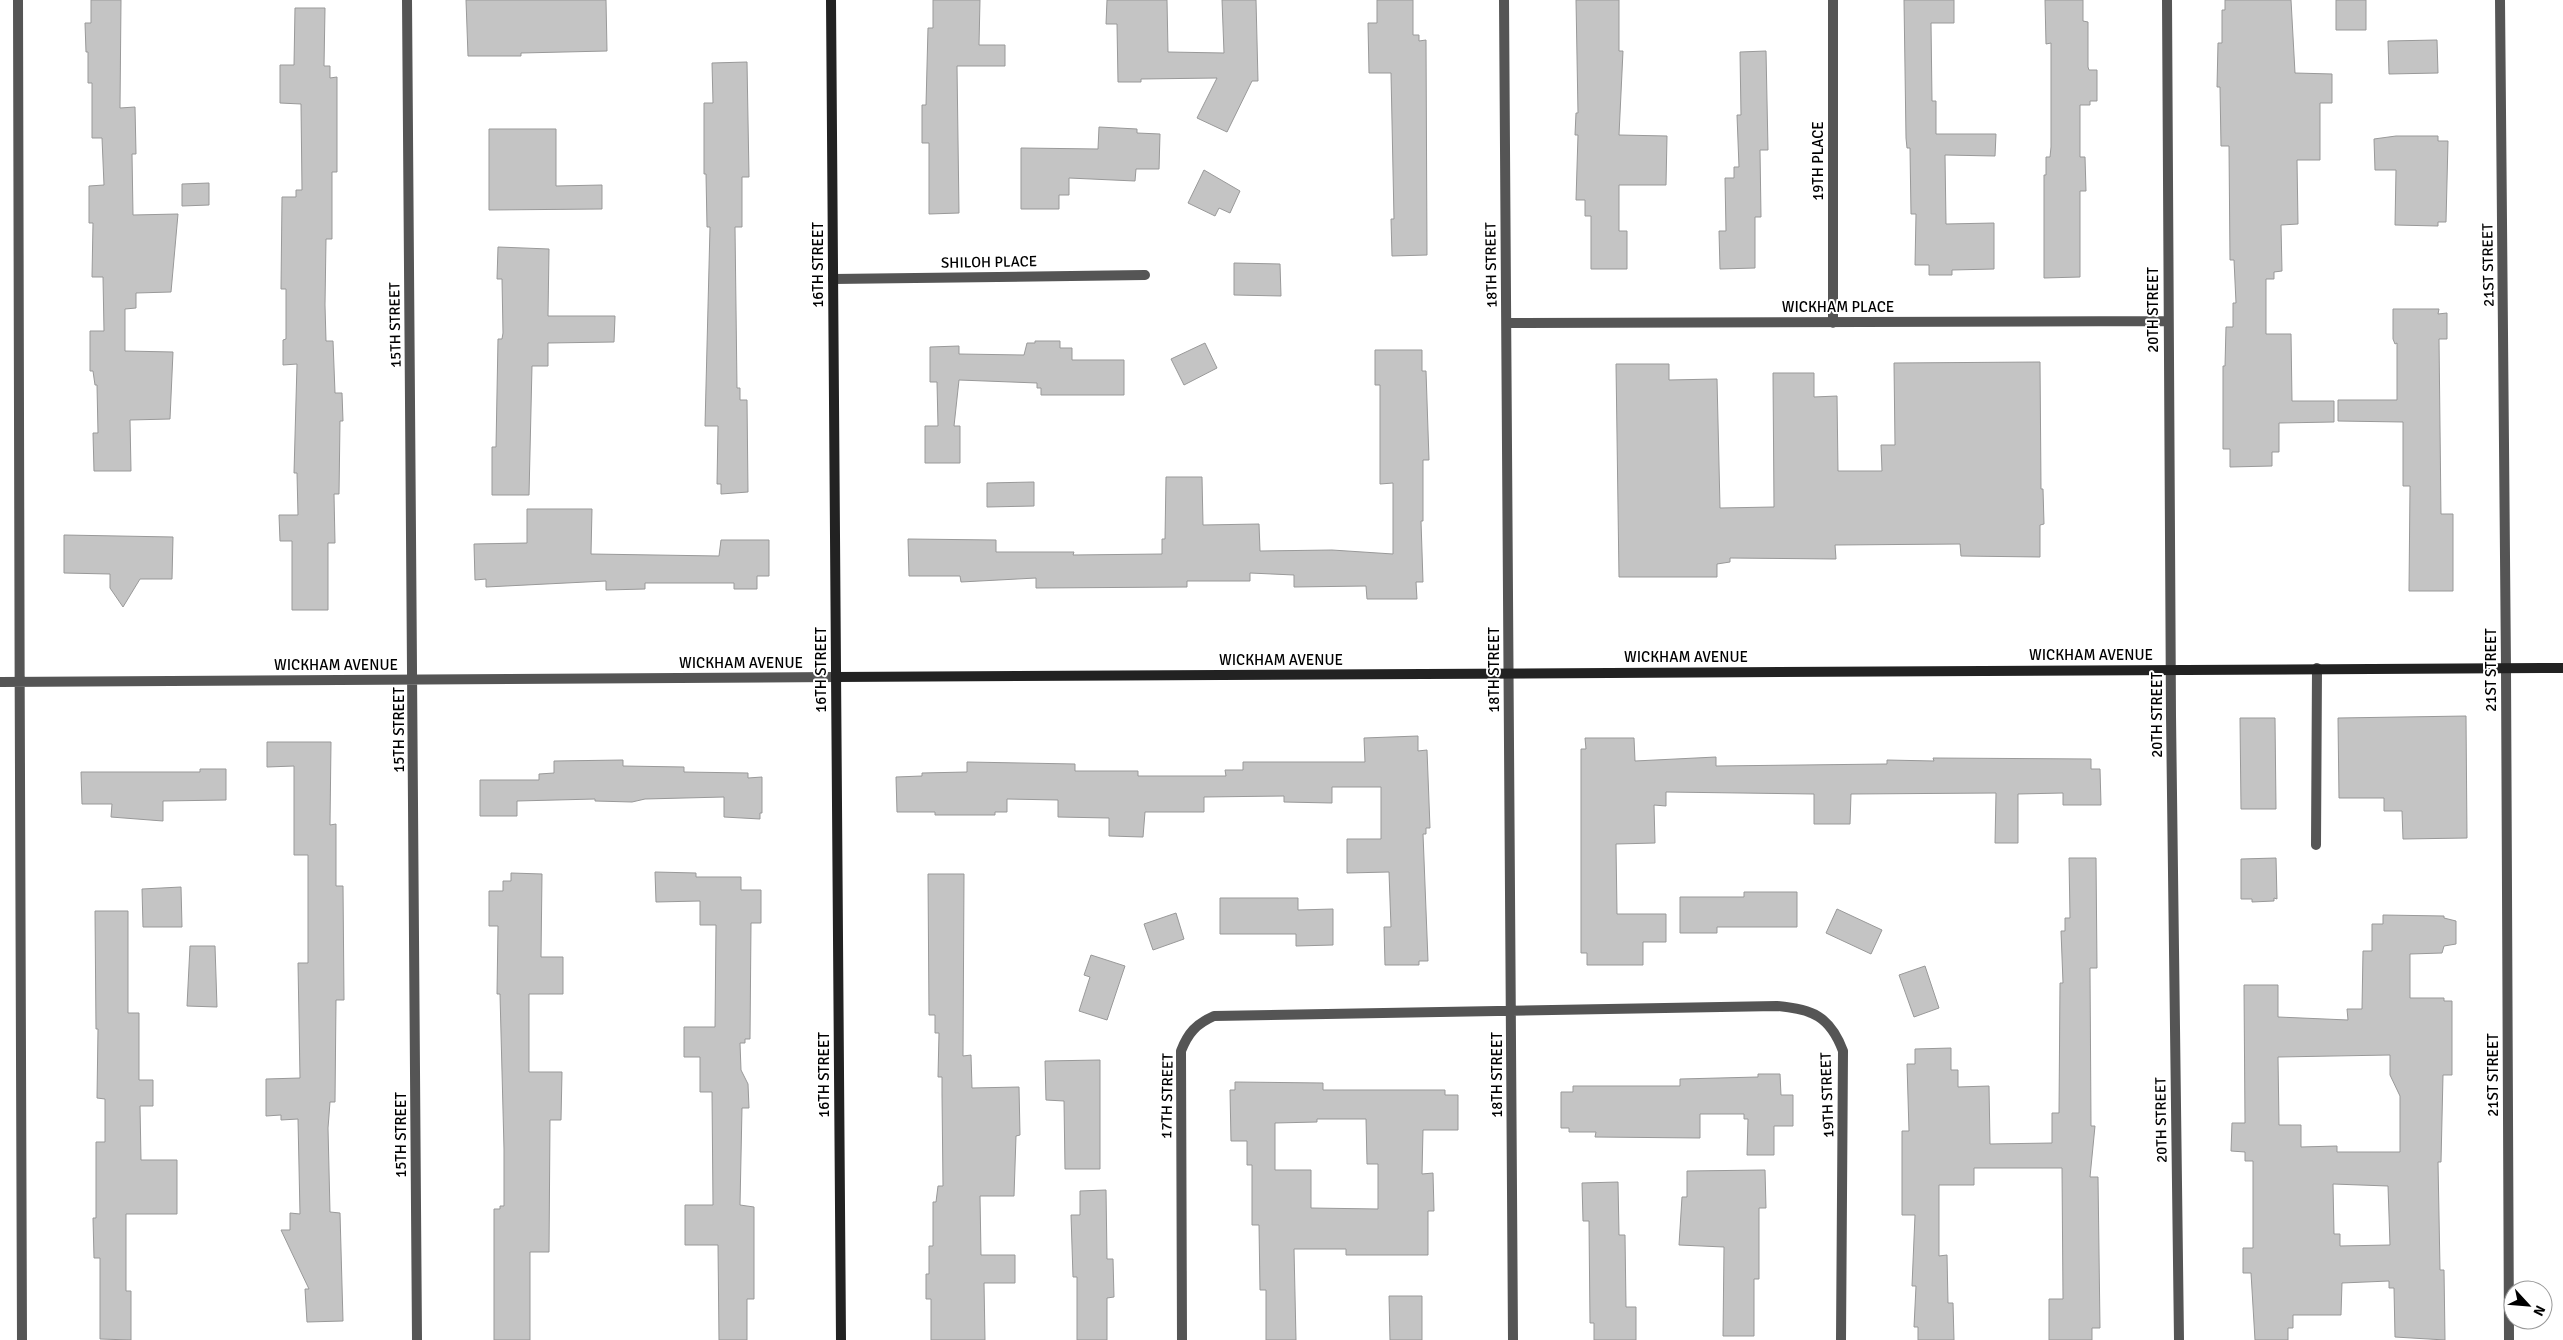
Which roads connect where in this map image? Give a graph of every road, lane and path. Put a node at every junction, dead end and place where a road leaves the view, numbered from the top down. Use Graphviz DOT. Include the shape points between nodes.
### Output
graph roads {
  1 [pos="18,0"];
  2 [pos="407,0"];
  3 [pos="831,0"];
  4 [pos="1504,0"];
  5 [pos="1833,0"];
  6 [pos="2167,0"];
  7 [pos="2500,0"];
  8 [pos="1145,276"];
  9 [pos="833,279"];
  10 [pos="2168,321"];
  11 [pos="1833,322"];
  12 [pos="1507,323"];
  13 [pos="2317,668"];
  14 [pos="2506,668"];
  15 [pos="2563,668"];
  16 [pos="2172,669"];
  17 [pos="1510,673"];
  18 [pos="836,677"];
  19 [pos="414,680"];
  20 [pos="0,682"];
  21 [pos="21,682"];
  22 [pos="2316,845"];
  23 [pos="1512,1011"];
  24 [pos="22,1340"];
  25 [pos="417,1340"];
  26 [pos="840,1340"];
  27 [pos="1182,1340"];
  28 [pos="1513,1340"];
  29 [pos="1841,1340"];
  30 [pos="2179,1340"];
  31 [pos="2509,1340"];
  1 -- 21 [label="street"];
  2 -- 19 [label="street, 15TH STREET"];
  3 -- 9 [label="street, 16TH STREET"];
  4 -- 12 [label="street, 18TH STREET"];
  5 -- 11 [label="street, 19TH PLACE"];
  6 -- 10 [label="street, 20TH STREET"];
  7 -- 14 [label="street, 21ST STREET"];
  8 -- 9 [label="street, SHILOH PLACE"];
  9 -- 18 [label="street, 16TH STREET"];
  10 -- 11 [label="street, WICKHAM PLACE"];
  10 -- 16 [label="street, 20TH STREET"];
  11 -- 12 [label="street, WICKHAM PLACE"];
  12 -- 17 [label="street, 18TH STREET"];
  13 -- 14 [label="street, WICKHAM AVENUE"];
  13 -- 16 [label="street, WICKHAM AVENUE"];
  13 -- 22 [label="street"];
  14 -- 15 [label="street, WICKHAM AVENUE"];
  14 -- 31 [label="street, 21ST STREET"];
  16 -- 17 [label="street, WICKHAM AVENUE"];
  16 -- 30 [label="street, 20TH STREET"];
  17 -- 18 [label="street, WICKHAM AVENUE"];
  17 -- 23 [label="street, 18TH STREET"];
  18 -- 19 [label="street, WICKHAM AVENUE"];
  18 -- 26 [label="street, 16TH STREET"];
  19 -- 21 [label="street, WICKHAM AVENUE"];
  19 -- 25 [label="street, 15TH STREET"];
  20 -- 21 [label="street, WICKHAM AVENUE"];
  21 -- 24 [label="street"];
  23 -- 27 [label="street, 17TH STREET" via="1214,1016 1199,1023 1187,1035 1181,1051"];
  23 -- 28 [label="street, 18TH STREET"];
  23 -- 29 [label="street, 19TH STREET" via="1777,1006 1801,1008 1825,1019 1843,1051 1844,1068"];
}
